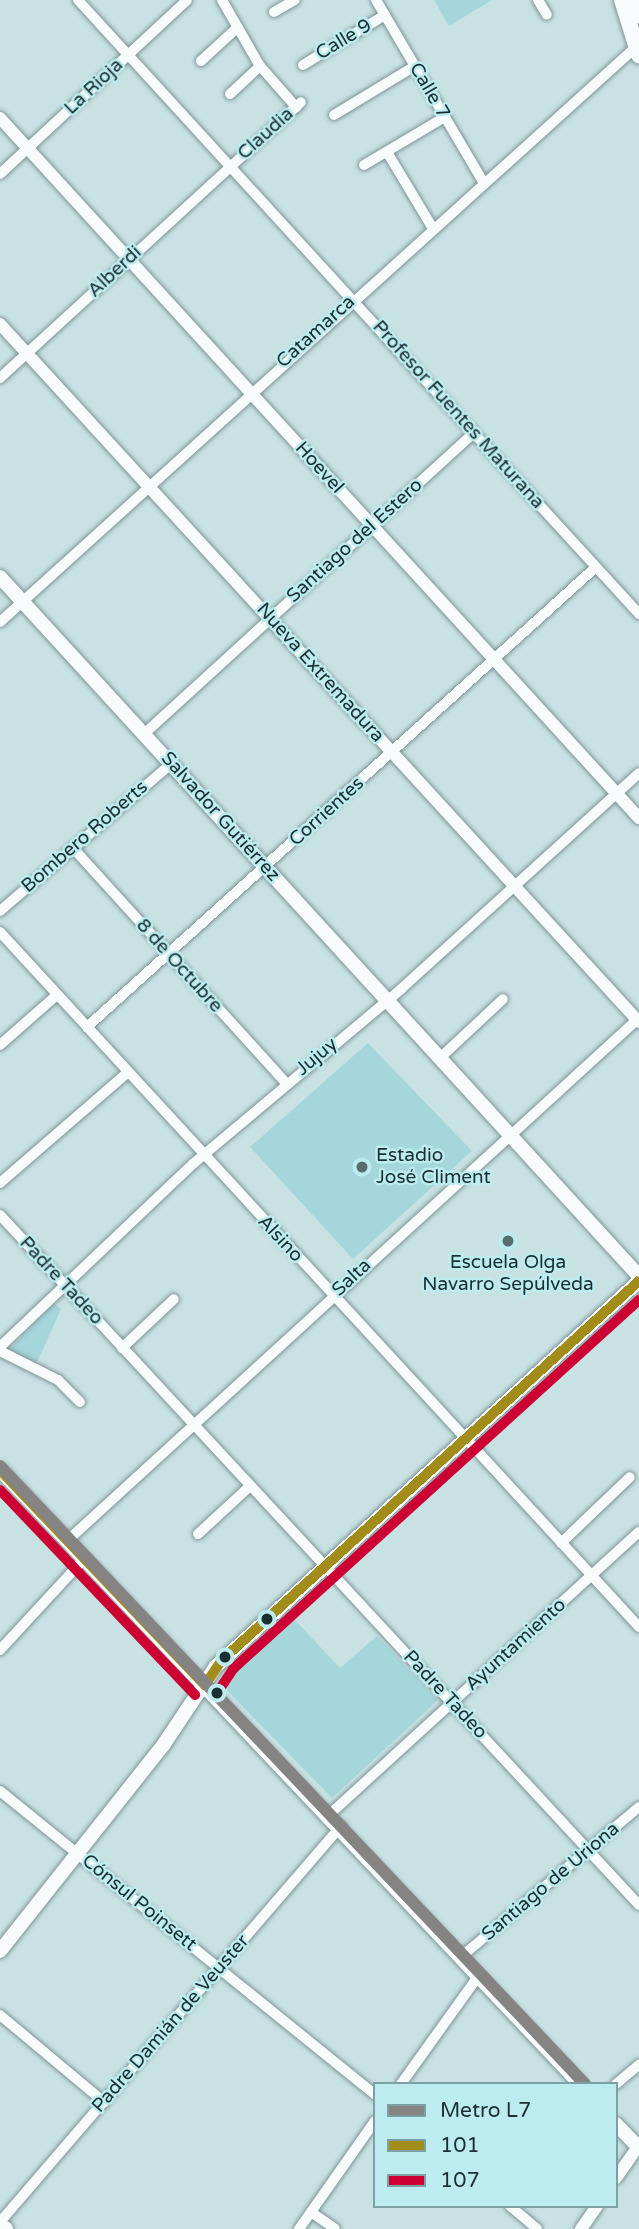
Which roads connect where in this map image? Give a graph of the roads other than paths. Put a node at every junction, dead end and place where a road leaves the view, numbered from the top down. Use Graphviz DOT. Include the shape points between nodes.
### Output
graph roads {
  1 [pos="78,0"];
  2 [pos="187,0"];
  3 [pos="222,0"];
  4 [pos="295,0"];
  5 [pos="376,0"];
  6 [pos="538,0"];
  7 [pos="622,0"];
  8 [pos="634,0"];
  9 [pos="274,12"];
  10 [pos="385,15"];
  11 [pos="547,15"];
  12 [pos="639,15"];
  13 [pos="237,27"];
  14 [pos="638,51"];
  15 [pos="128,55"];
  16 [pos="201,61"];
  17 [pos="303,65"];
  18 [pos="260,66"];
  19 [pos="415,66"];
  20 [pos="230,94"];
  21 [pos="334,115"];
  22 [pos="445,117"];
  23 [pos="0,118"];
  24 [pos="28,148"];
  25 [pos="387,152"];
  26 [pos="365,164"];
  27 [pos="230,166"];
  28 [pos="0,174"];
  29 [pos="483,182"];
  30 [pos="432,227"];
  31 [pos="129,259"];
  32 [pos="352,299"];
  33 [pos="0,324"];
  34 [pos="27,353"];
  35 [pos="0,378"];
  36 [pos="251,392"];
  37 [pos="474,433"];
  38 [pos="149,486"];
  39 [pos="372,526"];
  40 [pos="597,567"];
  41 [pos="0,577"];
  42 [pos="22,602"];
  43 [pos="639,614"];
  44 [pos="270,619"];
  45 [pos="0,622"];
  46 [pos="495,660"];
  47 [pos="144,734"];
  48 [pos="393,753"];
  49 [pos="171,764"];
  50 [pos="639,773"];
  51 [pos="617,794"];
  52 [pos="639,817"];
  53 [pos="73,848"];
  54 [pos="266,868"];
  55 [pos="515,886"];
  56 [pos="0,911"];
  57 [pos="0,932"];
  58 [pos="169,954"];
  59 [pos="57,995"];
  60 [pos="503,999"];
  61 [pos="387,1000"];
  62 [pos="638,1020"];
  63 [pos="87,1027"];
  64 [pos="0,1045"];
  65 [pos="440,1058"];
  66 [pos="128,1072"];
  67 [pos="285,1083"];
  68 [pos="510,1135"];
  69 [pos="203,1155"];
  70 [pos="0,1183"];
  71 [pos="0,1215"];
  72 [pos="639,1279"];
  73 [pos="64,1285"];
  74 [pos="332,1296"];
  75 [pos="174,1299"];
  76 [pos="122,1348"];
  77 [pos="0,1349"];
  78 [pos="80,1402"];
  79 [pos="193,1424"];
  80 [pos="465,1439"];
  81 [pos="0,1470"];
  82 [pos="630,1478"];
  83 [pos="250,1486"];
  84 [pos="639,1532"];
  85 [pos="198,1534"];
  86 [pos="67,1541"];
  87 [pos="561,1543"];
  88 [pos="84,1559"];
  89 [pos="325,1567"];
  90 [pos="591,1575"];
  91 [pos="639,1627"];
  92 [pos="0,1650"];
  93 [pos="205,1685"];
  94 [pos="452,1703"];
  95 [pos="0,1791"];
  96 [pos="639,1807"];
  97 [pos="330,1814"];
  98 [pos="341,1826"];
  99 [pos="590,1852"];
  100 [pos="77,1854"];
  101 [pos="639,1905"];
  102 [pos="0,1951"];
  103 [pos="462,1956"];
  104 [pos="219,1968"];
  105 [pos="479,1975"];
  106 [pos="0,2015"];
  107 [pos="639,2066"];
  108 [pos="402,2082"];
  109 [pos="578,2082"];
  110 [pos="618,2082"];
  111 [pos="373,2093"];
  112 [pos="104,2102"];
  113 [pos="373,2124"];
  114 [pos="618,2126"];
  115 [pos="638,2148"];
  116 [pos="618,2175"];
  117 [pos="512,2208"];
  118 [pos="596,2208"];
  119 [pos="311,2212"];
  120 [pos="0,2224"];
  121 [pos="5,2229"];
  122 [pos="299,2229"];
  123 [pos="335,2229"];
  124 [pos="537,2229"];
  125 [pos="581,2229"];
  1 -- 15 [label="street, Profesor Fuentes Maturana"];
  2 -- 15 [label="street, La Rioja"];
  3 -- 13 [label="street"];
  4 -- 9 [label="street"];
  5 -- 10 [label="street, Calle 7"];
  6 -- 11 [label="street"];
  7 -- 14 [label="main road"];
  8 -- 12 [label="main road"];
  10 -- 17 [label="street, Calle 9"];
  10 -- 19 [label="street, Calle 7"];
  13 -- 16 [label="street"];
  13 -- 18 [label="street"];
  14 -- 29 [label="street, Catamarca"];
  15 -- 24 [label="street, La Rioja"];
  15 -- 27 [label="street, Profesor Fuentes Maturana"];
  18 -- 20 [label="street"];
  18 -- 27 [label="street, Claudia" via="298,104"];
  19 -- 21 [label="street"];
  19 -- 22 [label="street, Calle 7"];
  22 -- 25 [label="street"];
  22 -- 29 [label="street, Calle 7"];
  23 -- 24 [label="street, Hoevel"];
  24 -- 28 [label="street, La Rioja"];
  24 -- 31 [label="street, Hoevel"];
  25 -- 26 [label="street"];
  25 -- 30 [label="street"];
  27 -- 31 [label="street, Alberdi"];
  27 -- 32 [label="street, Profesor Fuentes Maturana"];
  29 -- 30 [label="street, Catamarca"];
  30 -- 32 [label="street, Catamarca"];
  31 -- 34 [label="street, Alberdi"];
  31 -- 36 [label="street, Hoevel"];
  32 -- 36 [label="street, Catamarca"];
  32 -- 37 [label="street, Profesor Fuentes Maturana"];
  33 -- 34 [label="street, Nueva Extremadura"];
  34 -- 35 [label="street, Alberdi"];
  34 -- 38 [label="street, Nueva Extremadura"];
  36 -- 38 [label="street, Catamarca"];
  36 -- 39 [label="street, Hoevel"];
  37 -- 39 [label="street, Santiago del Estero"];
  37 -- 40 [label="street, Profesor Fuentes Maturana"];
  38 -- 42 [label="street, Catamarca"];
  38 -- 44 [label="street, Nueva Extremadura"];
  39 -- 44 [label="street, Santiago del Estero"];
  39 -- 46 [label="street, Hoevel"];
  40 -- 43 [label="street, Profesor Fuentes Maturana"];
  40 -- 46 [label="street, Corrientes"];
  41 -- 42 [label="main road, Salvador Gutiérrez"];
  42 -- 45 [label="street, Catamarca"];
  42 -- 47 [label="main road, Salvador Gutiérrez"];
  44 -- 47 [label="street, Santiago del Estero"];
  44 -- 48 [label="street, Nueva Extremadura"];
  46 -- 48 [label="street, Corrientes"];
  46 -- 51 [label="street, Hoevel"];
  47 -- 49 [label="main road, Salvador Gutiérrez"];
  48 -- 54 [label="street, Corrientes"];
  48 -- 55 [label="street, Nueva Extremadura"];
  49 -- 53 [label="street, Bombero Roberts"];
  49 -- 54 [label="main road, Salvador Gutiérrez"];
  50 -- 51 [label="street, Jujuy"];
  51 -- 52 [label="street, Hoevel"];
  51 -- 55 [label="street, Jujuy"];
  53 -- 56 [label="street, Bombero Roberts"];
  53 -- 58 [label="street, 8 de Octubre"];
  54 -- 58 [label="street, Corrientes"];
  54 -- 61 [label="main road, Salvador Gutiérrez"];
  55 -- 61 [label="street, Jujuy"];
  55 -- 62 [label="street, Nueva Extremadura"];
  57 -- 59 [label="street, Alsino"];
  58 -- 63 [label="street, Corrientes"];
  58 -- 67 [label="street, 8 de Octubre"];
  59 -- 63 [label="street, Alsino"];
  59 -- 64 [label="street"];
  60 -- 65 [label="street"];
  61 -- 65 [label="main road, Salvador Gutiérrez"];
  61 -- 67 [label="street, Jujuy"];
  62 -- 68 [label="street, Salta"];
  63 -- 66 [label="street, Alsino"];
  65 -- 68 [label="main road, Salvador Gutiérrez"];
  66 -- 69 [label="street, Alsino"];
  66 -- 70 [label="street"];
  67 -- 69 [label="street, Jujuy"];
  68 -- 72 [label="main road, Salvador Gutiérrez"];
  68 -- 74 [label="street, Salta"];
  69 -- 73 [label="street, Jujuy"];
  69 -- 74 [label="street, Alsino"];
  71 -- 73 [label="street, Padre Tadeo"];
  72 -- 80 [label="main road"];
  73 -- 76 [label="street, Padre Tadeo"];
  73 -- 77 [label="street, Jujuy"];
  74 -- 79 [label="street, Salta"];
  74 -- 80 [label="street, Alsino"];
  75 -- 76 [label="street"];
  76 -- 79 [label="street, Padre Tadeo"];
  77 -- 78 [label="street, Jujuy" via="58,1380"];
  79 -- 83 [label="street, Padre Tadeo"];
  79 -- 86 [label="street, Salta"];
  80 -- 87 [label="street, Alsino"];
  80 -- 89 [label="main road"];
  81 -- 86 [label="main road"];
  82 -- 87 [label="street"];
  83 -- 85 [label="street"];
  83 -- 89 [label="street, Padre Tadeo"];
  84 -- 90 [label="street, Ayuntamiento"];
  86 -- 88 [label="main road"];
  87 -- 90 [label="street, Alsino"];
  88 -- 92 [label="street"];
  88 -- 93 [label="main road"];
  89 -- 93 [label="main road" via="222,1660"];
  89 -- 94 [label="street, Padre Tadeo"];
  90 -- 91 [label="street, Alsino"];
  90 -- 94 [label="street, Ayuntamiento"];
  93 -- 97 [label="main road"];
  93 -- 100 [label="main road"];
  94 -- 97 [label="street, Ayuntamiento"];
  94 -- 99 [label="street, Padre Tadeo"];
  95 -- 100 [label="street, Cónsul Poinsett"];
  96 -- 99 [label="street, Santiago de Uriona"];
  97 -- 98 [label="main road"];
  98 -- 103 [label="main road"];
  98 -- 104 [label="street, Padre Damián de Veuster"];
  99 -- 101 [label="street, Padre Tadeo"];
  99 -- 103 [label="street, Santiago de Uriona"];
  100 -- 102 [label="main road"];
  100 -- 104 [label="street, Cónsul Poinsett"];
  103 -- 105 [label="main road"];
  104 -- 111 [label="street, Cónsul Poinsett"];
  104 -- 112 [label="street, Padre Damián de Veuster"];
  105 -- 108 [label="street"];
  105 -- 109 [label="main road"];
  106 -- 112 [label="street"];
  107 -- 110 [label="street"];
  112 -- 120 [label="street, Padre Damián de Veuster"];
  113 -- 119 [label="street"];
  114 -- 115 [label="main road"];
  115 -- 116 [label="street"];
  117 -- 124 [label="street"];
  118 -- 125 [label="street"];
  119 -- 122 [label="street"];
  119 -- 123 [label="street"];
  120 -- 121 [label="main road"];
}
